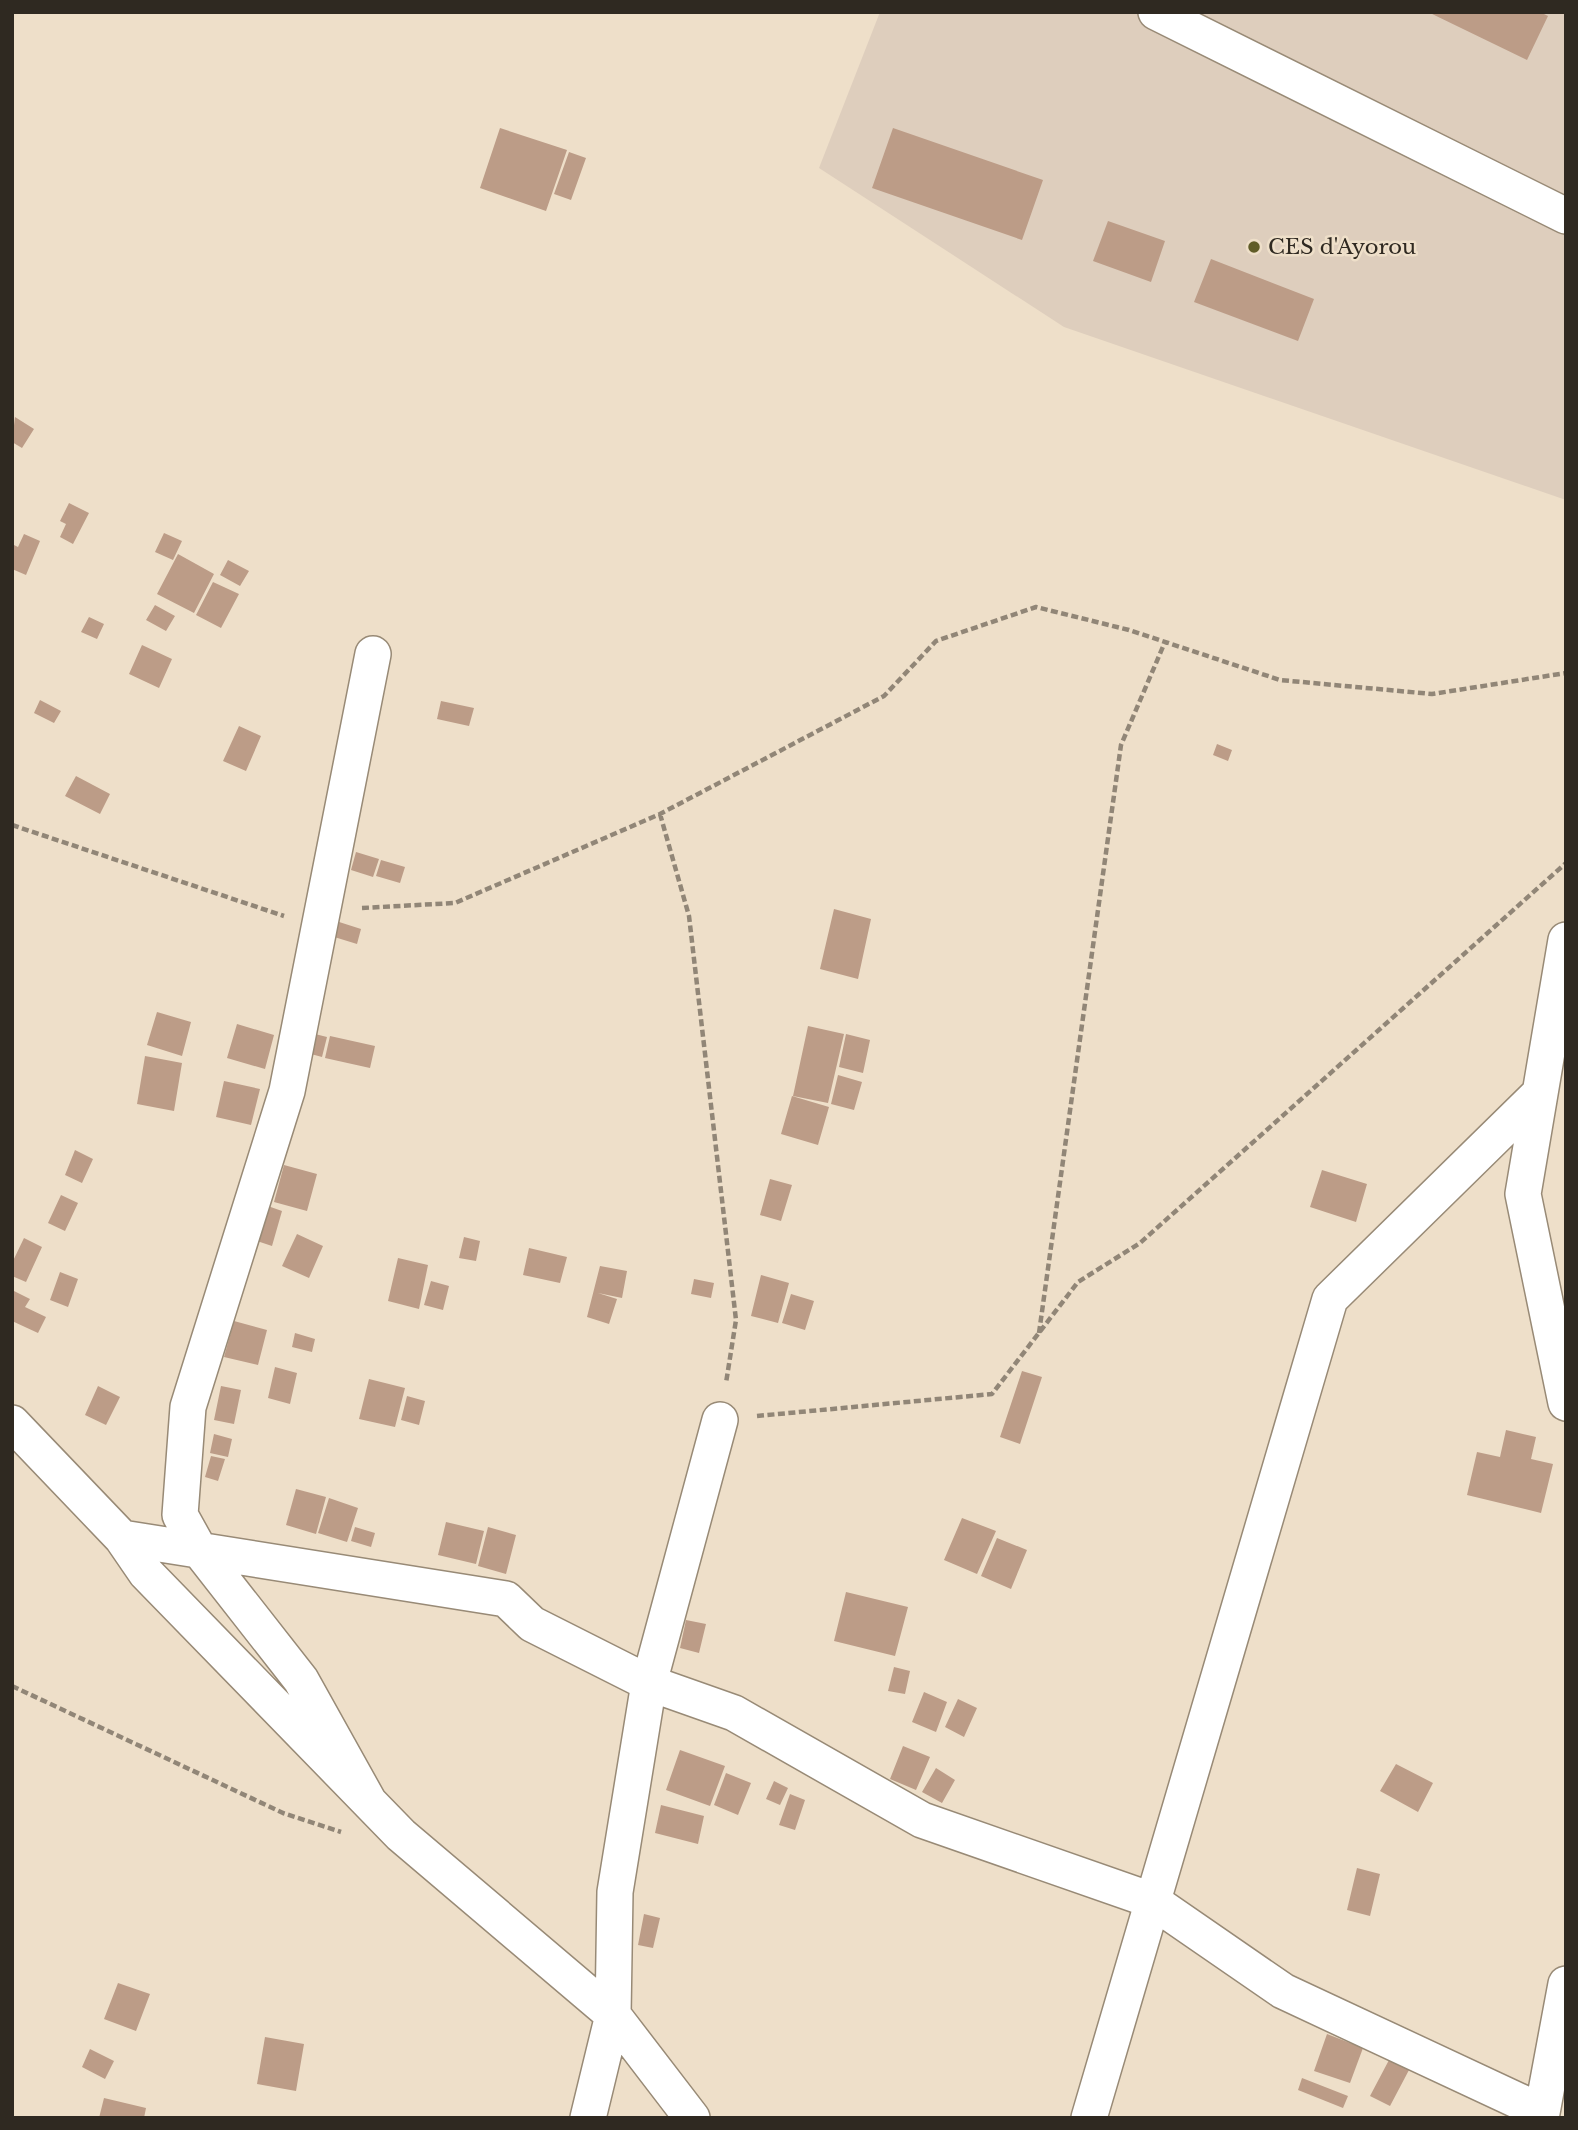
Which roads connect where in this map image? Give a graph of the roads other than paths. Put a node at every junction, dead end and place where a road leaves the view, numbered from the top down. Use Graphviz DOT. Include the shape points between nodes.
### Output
graph roads {
  1 [pos="1156,12"];
  2 [pos="1566,216"];
  3 [pos="373,654"];
  4 [pos="1566,940"];
  5 [pos="1540,1093"];
  6 [pos="1566,1403"];
  7 [pos="720,1420"];
  8 [pos="12,1423"];
  9 [pos="122,1538"];
  10 [pos="200,1551"];
  11 [pos="649,1683"];
  12 [pos="369,1802"];
  13 [pos="1151,1900"];
  14 [pos="1566,1984"];
  15 [pos="613,2015"];
  16 [pos="1541,2115"];
  17 [pos="588,2118"];
  18 [pos="692,2118"];
  19 [pos="1089,2118"];
  1 -- 2 [label="street"];
  3 -- 10 [label="street" via="286,1091 187,1408 180,1515"];
  4 -- 5 [label="street"];
  5 -- 6 [label="street" via="1523,1194"];
  5 -- 13 [label="street" via="1330,1298"];
  7 -- 11 [label="street"];
  8 -- 9 [label="street"];
  9 -- 10 [label="street"];
  9 -- 12 [label="street" via="146,1573"];
  10 -- 11 [label="street" via="506,1599 532,1624"];
  10 -- 12 [label="street" via="301,1680"];
  11 -- 13 [label="street" via="733,1713 922,1821"];
  11 -- 15 [label="street" via="615,1892"];
  12 -- 15 [label="street" via="401,1835"];
  13 -- 16 [label="street" via="1283,1990"];
  13 -- 19 [label="street"];
  14 -- 16 [label="street"];
  15 -- 17 [label="street"];
  15 -- 18 [label="street"];
}
